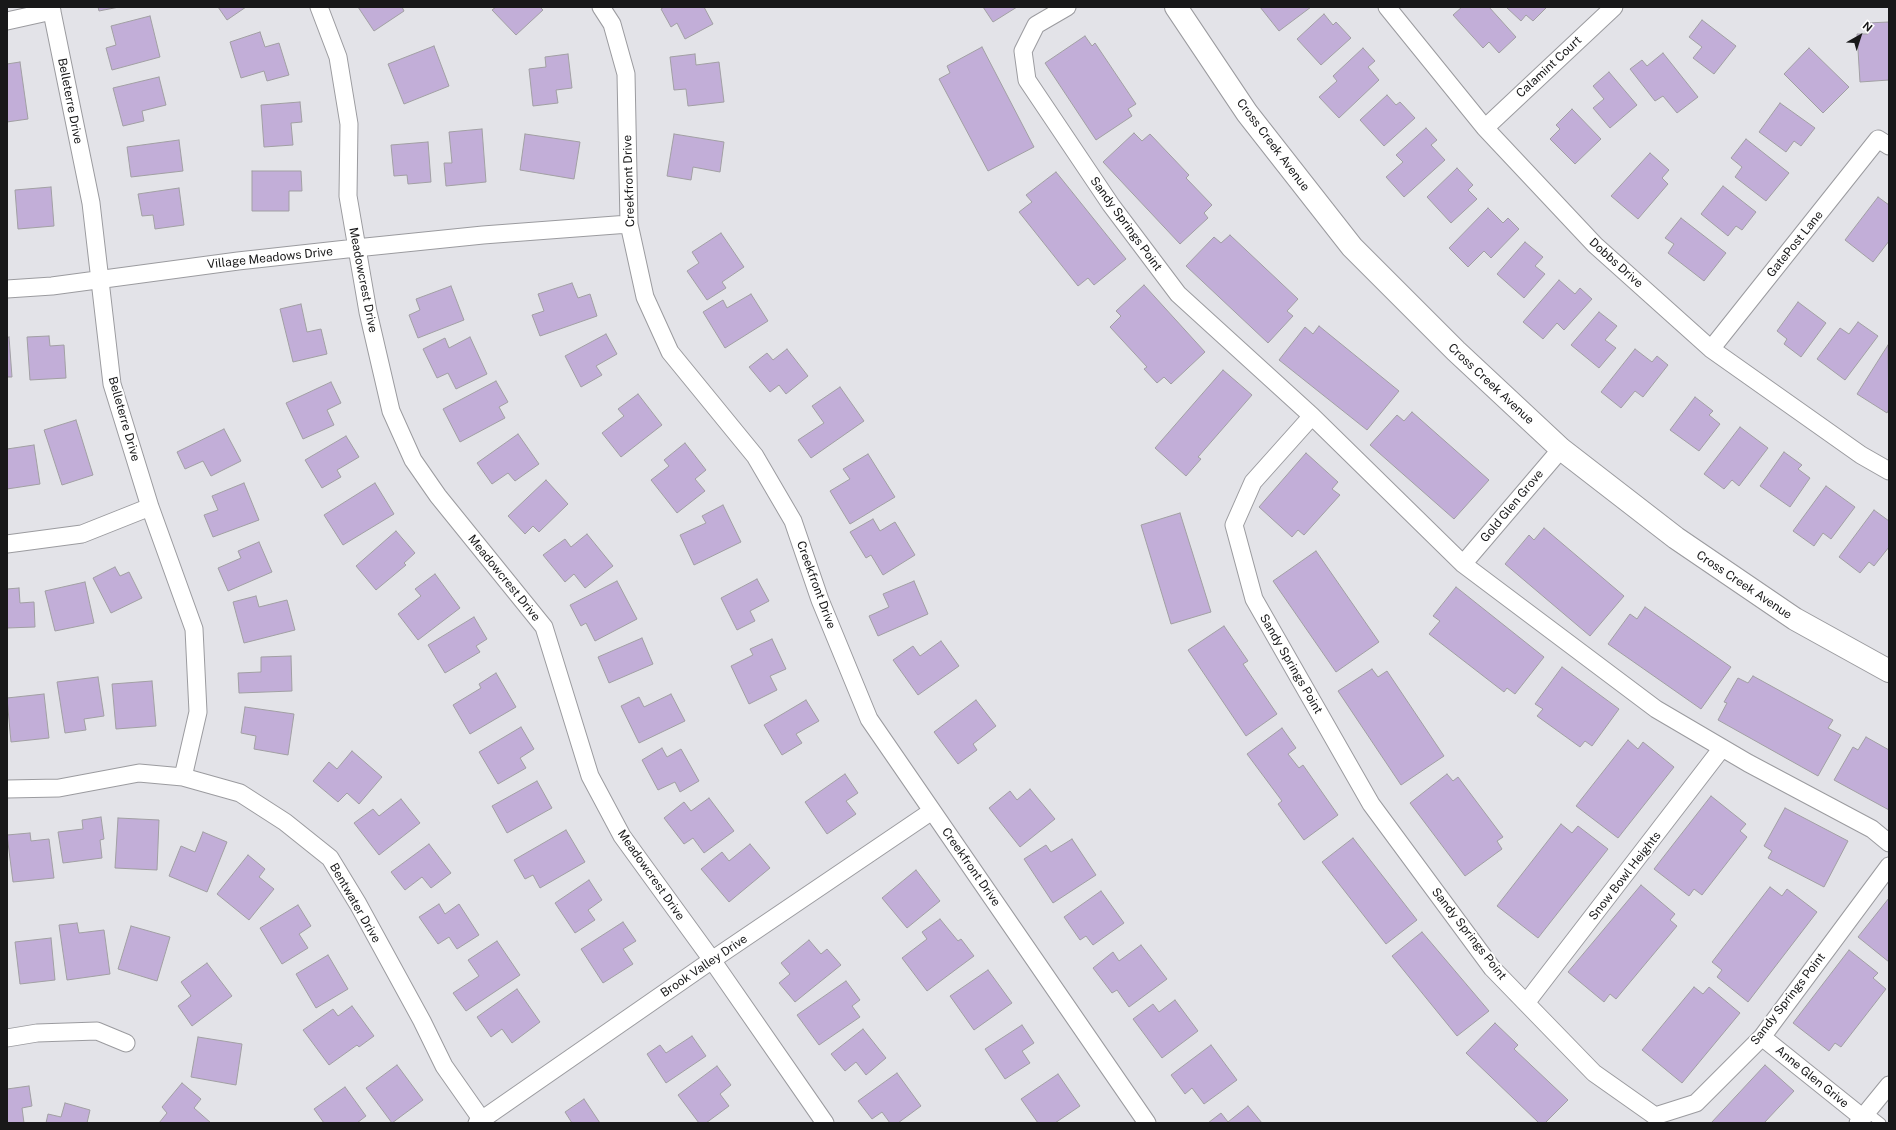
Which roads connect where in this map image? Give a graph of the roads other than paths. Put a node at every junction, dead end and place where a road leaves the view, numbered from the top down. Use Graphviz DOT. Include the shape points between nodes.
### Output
graph roads {
  1 [pos="319,7"];
  2 [pos="601,7"];
  3 [pos="1066,7"];
  4 [pos="1176,7"];
  5 [pos="1387,7"];
  6 [pos="1614,7"];
  7 [pos="52,9"];
  8 [pos="7,21"];
  9 [pos="1484,128"];
  10 [pos="1884,142"];
  11 [pos="629,224"];
  12 [pos="356,248"];
  13 [pos="99,279"];
  14 [pos="7,289"];
  15 [pos="1711,348"];
  16 [pos="1312,416"];
  17 [pos="1561,449"];
  18 [pos="1889,471"];
  19 [pos="150,507"];
  20 [pos="7,544"];
  21 [pos="1463,564"];
  22 [pos="1889,671"];
  23 [pos="1722,748"];
  24 [pos="183,777"];
  25 [pos="7,789"];
  26 [pos="932,811"];
  27 [pos="1889,843"];
  28 [pos="1889,866"];
  29 [pos="712,960"];
  30 [pos="1526,1003"];
  31 [pos="1762,1037"];
  32 [pos="7,1038"];
  33 [pos="126,1043"];
  34 [pos="1889,1085"];
  35 [pos="1863,1118"];
  36 [pos="481,1122"];
  37 [pos="825,1123"];
  38 [pos="1147,1123"];
  39 [pos="1881,1123"];
  1 -- 12 [label="street, Meadowcrest Drive" via="338,57 349,124 348,196"];
  2 -- 11 [label="street, Creekfront Drive" via="612,24 626,74"];
  3 -- 16 [label="street, Sandy Springs Point" via="1036,25 1023,51 1027,80 1111,205 1178,294"];
  4 -- 17 [label="street, Cross Creek Avenue" via="1247,113 1352,247 1456,351"];
  5 -- 9 [label="street, Dobbs Drive"];
  6 -- 9 [label="street, Calamint Court"];
  7 -- 8 [label="street"];
  7 -- 13 [label="street, Belleterre Drive" via="91,203"];
  9 -- 15 [label="street, Dobbs Drive" via="1595,245"];
  10 -- 15 [label="street, GatePost Lane"];
  11 -- 12 [label="street, Village Meadows Drive"];
  11 -- 26 [label="street, Creekfront Drive" via="645,297 670,352 756,456 789,515 820,600 869,719"];
  12 -- 13 [label="street, Village Meadows Drive"];
  12 -- 29 [label="street, Meadowcrest Drive" via="391,411 414,460 438,496 544,627 590,776 622,836"];
  13 -- 14 [label="street, Village Meadows Drive"];
  13 -- 19 [label="street, Belleterre Drive" via="112,384"];
  15 -- 18 [label="street, Dobbs Drive" via="1861,455"];
  16 -- 21 [label="street, Sandy Springs Point"];
  16 -- 30 [label="street, Sandy Springs Point" via="1253,482 1234,525 1254,599 1371,804 1492,968"];
  17 -- 21 [label="street, Gold Glen Grove"];
  17 -- 22 [label="street, Cross Creek Avenue" via="1676,538 1732,577 1795,619"];
  19 -- 20 [label="street" via="82,534"];
  19 -- 24 [label="street, Belleterre Drive" via="194,629 198,712"];
  21 -- 23 [label="street, Sandy Springs Point" via="1656,709"];
  23 -- 27 [label="street, Sandy Springs Point" via="1872,829"];
  23 -- 30 [label="street, Snow Bowl Heights"];
  24 -- 25 [label="street, Bentwater Drive" via="139,773 59,788"];
  24 -- 36 [label="street, Bentwater Drive" via="240,793 285,822 330,858 358,904 444,1066"];
  26 -- 29 [label="street, Brook Valley Drive"];
  26 -- 38 [label="street, Creekfront Drive"];
  28 -- 31 [label="street, Sandy Springs Point"];
  29 -- 36 [label="street, Brook Valley Drive"];
  29 -- 37 [label="street, Meadowcrest Drive"];
  30 -- 31 [label="street, Sandy Springs Point" via="1594,1073 1655,1116 1696,1103"];
  31 -- 35 [label="street, Anne Glen Grive"];
  32 -- 33 [label="street" via="37,1033 97,1031"];
  34 -- 35 [label="street"];
  35 -- 39 [label="lane"];
}
